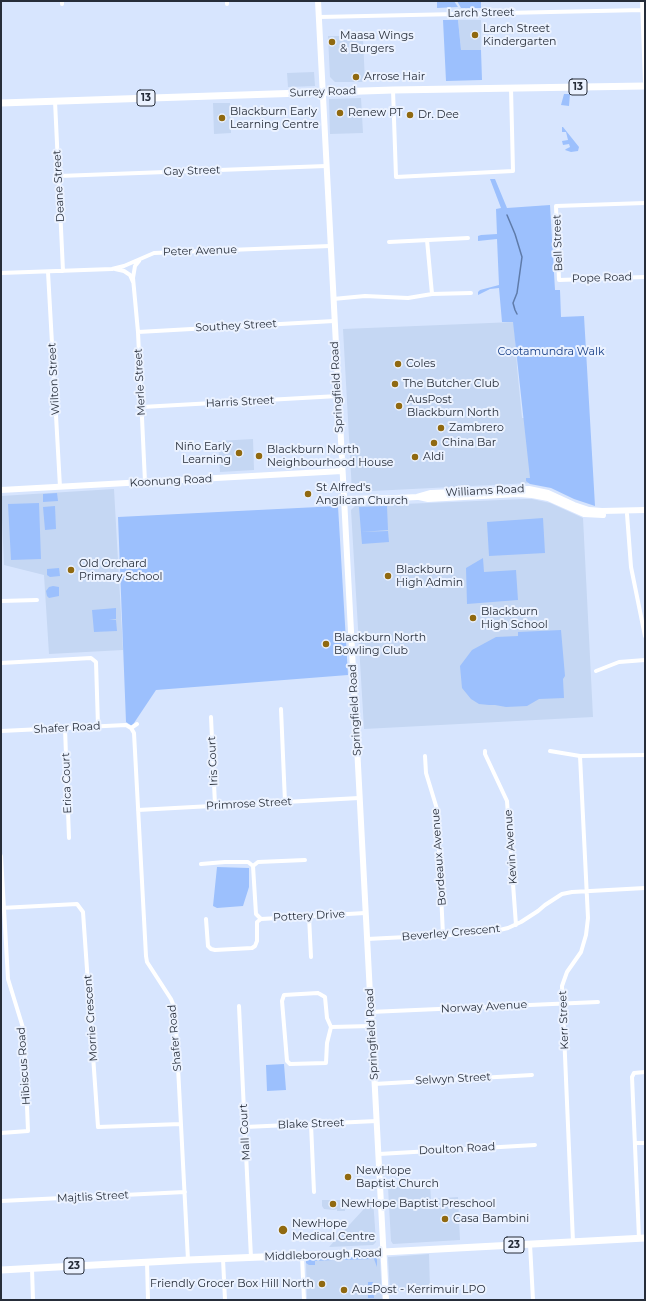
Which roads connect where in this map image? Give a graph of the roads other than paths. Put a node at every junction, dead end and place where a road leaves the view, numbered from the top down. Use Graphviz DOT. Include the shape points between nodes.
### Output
graph roads {
  1 [pos="318,1"];
  2 [pos="642,1"];
  3 [pos="643,10"];
  4 [pos="319,17"];
  5 [pos="645,82"];
  6 [pos="645,86"];
  7 [pos="511,88"];
  8 [pos="393,90"];
  9 [pos="323,92"];
  10 [pos="55,101"];
  11 [pos="1,103"];
  12 [pos="326,166"];
  13 [pos="59,176"];
  14 [pos="645,203"];
  15 [pos="468,238"];
  16 [pos="427,240"];
  17 [pos="389,242"];
  18 [pos="330,246"];
  19 [pos="140,259"];
  20 [pos="112,269"];
  21 [pos="63,271"];
  22 [pos="48,272"];
  23 [pos="1,273"];
  24 [pos="645,277"];
  25 [pos="559,280"];
  26 [pos="134,282"];
  27 [pos="471,293"];
  28 [pos="432,294"];
  29 [pos="333,299"];
  30 [pos="334,321"];
  31 [pos="138,332"];
  32 [pos="338,396"];
  33 [pos="142,407"];
  34 [pos="342,471"];
  35 [pos="145,482"];
  36 [pos="60,487"];
  37 [pos="1,490"];
  38 [pos="490,490"];
  39 [pos="465,494"];
  40 [pos="484,496"];
  41 [pos="343,499"];
  42 [pos="642,511"];
  43 [pos="627,512"];
  44 [pos="589,513"];
  45 [pos="37,600"];
  46 [pos="1,601"];
  47 [pos="645,636"];
  48 [pos="645,660"];
  49 [pos="1,663"];
  50 [pos="596,671"];
  51 [pos="281,709"];
  52 [pos="211,718"];
  53 [pos="137,724"];
  54 [pos="98,726"];
  55 [pos="65,728"];
  56 [pos="131,728"];
  57 [pos="1,731"];
  58 [pos="485,751"];
  59 [pos="550,751"];
  60 [pos="645,755"];
  61 [pos="425,756"];
  62 [pos="580,756"];
  63 [pos="359,798"];
  64 [pos="285,802"];
  65 [pos="215,805"];
  66 [pos="138,810"];
  67 [pos="70,838"];
  68 [pos="1,856"];
  69 [pos="305,860"];
  70 [pos="201,864"];
  71 [pos="253,866"];
  72 [pos="645,888"];
  73 [pos="586,891"];
  74 [pos="2,908"];
  75 [pos="365,914"];
  76 [pos="309,916"];
  77 [pos="206,918"];
  78 [pos="261,919"];
  79 [pos="516,925"];
  80 [pos="442,935"];
  81 [pos="366,939"];
  82 [pos="311,957"];
  83 [pos="598,1002"];
  84 [pos="562,1003"];
  85 [pos="239,1006"];
  86 [pos="370,1012"];
  87 [pos="371,1026"];
  88 [pos="331,1027"];
  89 [pos="645,1072"];
  90 [pos="532,1074"];
  91 [pos="374,1084"];
  92 [pos="377,1121"];
  93 [pos="181,1124"];
  94 [pos="311,1124"];
  95 [pos="244,1127"];
  96 [pos="1,1133"];
  97 [pos="635,1143"];
  98 [pos="645,1143"];
  99 [pos="535,1145"];
  100 [pos="379,1154"];
  101 [pos="185,1192"];
  102 [pos="314,1192"];
  103 [pos="1,1201"];
  104 [pos="642,1238"];
  105 [pos="573,1242"];
  106 [pos="530,1244"];
  107 [pos="383,1252"];
  108 [pos="302,1256"];
  109 [pos="251,1258"];
  110 [pos="223,1259"];
  111 [pos="188,1260"];
  112 [pos="147,1262"];
  113 [pos="32,1269"];
  114 [pos="1,1270"];
  115 [pos="33,1300"];
  116 [pos="148,1300"];
  117 [pos="225,1300"];
  118 [pos="304,1300"];
  119 [pos="386,1300"];
  120 [pos="533,1300"];
  1 -- 4 [label="main road, Springfield Road"];
  2 -- 3 [label="street"];
  3 -- 4 [label="street, Larch Street"];
  3 -- 5 [label="street"];
  4 -- 9 [label="main road, Springfield Road"];
  6 -- 7 [label="main road, Surrey Road / 13"];
  7 -- 8 [label="main road, Surrey Road / 13"];
  7 -- 8 [label="street" via="513,171 396,177"];
  8 -- 9 [label="main road, Surrey Road / 13"];
  9 -- 10 [label="main road, Surrey Road / 13"];
  9 -- 12 [label="main road, Springfield Road"];
  10 -- 11 [label="main road, Surrey Road / 13"];
  10 -- 13 [label="street, Deane Street"];
  12 -- 13 [label="street, Gay Street"];
  12 -- 18 [label="main road, Springfield Road"];
  13 -- 21 [label="street, Deane Street"];
  14 -- 25 [label="street, Bell Street" via="556,206"];
  15 -- 16 [label="street"];
  16 -- 17 [label="street"];
  16 -- 28 [label="street"];
  18 -- 19 [label="street, Peter Avenue" via="154,253"];
  18 -- 29 [label="main road, Springfield Road"];
  19 -- 20 [label="street, Peter Avenue"];
  19 -- 26 [label="street, Merle Street" via="135,266"];
  20 -- 21 [label="street, Peter Avenue"];
  20 -- 26 [label="street" via="124,271"];
  21 -- 22 [label="street, Peter Avenue"];
  22 -- 23 [label="street, Peter Avenue"];
  22 -- 36 [label="street, Wilton Street"];
  24 -- 25 [label="street, Pope Road"];
  26 -- 31 [label="street, Merle Street"];
  27 -- 28 [label="street"];
  28 -- 29 [label="street" via="408,298 365,296"];
  29 -- 30 [label="main road, Springfield Road"];
  30 -- 31 [label="street, Southey Street"];
  30 -- 32 [label="main road, Springfield Road"];
  31 -- 33 [label="street, Merle Street"];
  32 -- 33 [label="street, Harris Street"];
  32 -- 34 [label="main road, Springfield Road"];
  33 -- 35 [label="street, Merle Street"];
  34 -- 35 [label="main road, Koonung Road"];
  34 -- 41 [label="main road, Springfield Road"];
  35 -- 36 [label="main road, Koonung Road"];
  36 -- 37 [label="main road, Koonung Road"];
  38 -- 39 [label="main road, Williams Road"];
  38 -- 40 [label="main road"];
  38 -- 44 [label="main road, Williams Road" via="535,489"];
  39 -- 40 [label="main road, Williams Road"];
  39 -- 41 [label="main road, Williams Road" via="431,493 417,497"];
  40 -- 44 [label="main road, Williams Road" via="539,496"];
  41 -- 63 [label="main road, Springfield Road"];
  42 -- 43 [label="main road, Williams Road"];
  43 -- 44 [label="main road, Williams Road"];
  43 -- 47 [label="street" via="631,567"];
  45 -- 46 [label="street"];
  48 -- 50 [label="street" via="619,662"];
  49 -- 54 [label="street" via="91,658 96,662"];
  51 -- 64 [label="street"];
  52 -- 65 [label="street, Iris Court"];
  53 -- 56 [label="street"];
  54 -- 55 [label="street, Shafer Road"];
  54 -- 56 [label="street, Shafer Road" via="126,725"];
  55 -- 57 [label="street, Shafer Road"];
  55 -- 67 [label="street, Erica Court"];
  56 -- 66 [label="street, Shafer Road" via="134,733"];
  58 -- 79 [label="street, Kevin Avenue" via="508,801"];
  59 -- 62 [label="street"];
  60 -- 62 [label="street"];
  61 -- 80 [label="street, Bordeaux Avenue" via="426,773 437,809"];
  62 -- 73 [label="street, Kerr Street"];
  63 -- 64 [label="street, Primrose Street"];
  63 -- 75 [label="main road, Springfield Road"];
  64 -- 65 [label="street, Primrose Street"];
  65 -- 66 [label="street, Primrose Street"];
  66 -- 93 [label="street, Shafer Road" via="146,956 147,962 175,1009"];
  68 -- 74 [label="street, Hibiscus Road"];
  69 -- 71 [label="street" via="258,862"];
  70 -- 71 [label="street" via="248,862"];
  71 -- 78 [label="street, Pottery Drive" via="256,914"];
  72 -- 73 [label="street, Beverley Crescent"];
  73 -- 79 [label="street, Beverley Crescent" via="562,894"];
  73 -- 84 [label="street, Kerr Street" via="586,935 581,952 567,972 562,986"];
  74 -- 93 [label="street, Morrie Crescent" via="77,904 83,912 98,1127"];
  74 -- 96 [label="street, Hibiscus Road" via="8,979 24,1031 28,1131"];
  75 -- 76 [label="street, Pottery Drive"];
  75 -- 81 [label="main road, Springfield Road"];
  76 -- 78 [label="street, Pottery Drive"];
  76 -- 82 [label="street"];
  77 -- 78 [label="street" via="208,946 215,950 255,946 256,922"];
  79 -- 80 [label="street, Beverley Crescent" via="487,933"];
  80 -- 81 [label="street, Beverley Crescent"];
  81 -- 86 [label="main road, Springfield Road"];
  83 -- 84 [label="street, Norway Avenue"];
  84 -- 86 [label="street, Norway Avenue"];
  84 -- 105 [label="street, Kerr Street"];
  85 -- 95 [label="street, Mall Court"];
  86 -- 87 [label="main road, Springfield Road"];
  87 -- 88 [label="street"];
  87 -- 91 [label="main road, Springfield Road"];
  88 -- 88 [label="street" via="326,1063 290,1064 287,1061 282,1001 284,995 318,992 324,996"];
  89 -- 97 [label="street" via="634,1073 632,1078"];
  90 -- 91 [label="street, Selwyn Street"];
  91 -- 92 [label="main road, Springfield Road"];
  92 -- 94 [label="street, Blake Street"];
  92 -- 100 [label="main road, Springfield Road"];
  93 -- 101 [label="street, Shafer Road"];
  94 -- 95 [label="street, Blake Street"];
  94 -- 102 [label="street"];
  95 -- 109 [label="street, Mall Court"];
  97 -- 98 [label="street"];
  97 -- 104 [label="street"];
  99 -- 100 [label="street, Doulton Road"];
  100 -- 107 [label="main road, Springfield Road"];
  101 -- 103 [label="street, Majtlis Street"];
  101 -- 111 [label="street, Shafer Road"];
  104 -- 105 [label="main road, Middleborough Road / 23"];
  105 -- 106 [label="main road, Middleborough Road / 23"];
  106 -- 107 [label="main road, Middleborough Road / 23"];
  106 -- 120 [label="street"];
  107 -- 108 [label="main road, Middleborough Road / 23"];
  107 -- 119 [label="main road, Springfield Road"];
  108 -- 109 [label="main road, Middleborough Road / 23"];
  108 -- 118 [label="street"];
  109 -- 110 [label="main road, Middleborough Road / 23"];
  110 -- 111 [label="main road, Middleborough Road / 23"];
  110 -- 117 [label="street"];
  111 -- 112 [label="main road, Middleborough Road / 23"];
  112 -- 113 [label="main road, Middleborough Road / 23"];
  112 -- 116 [label="street"];
  113 -- 114 [label="main road, Middleborough Road / 23"];
  113 -- 115 [label="street"];
}
